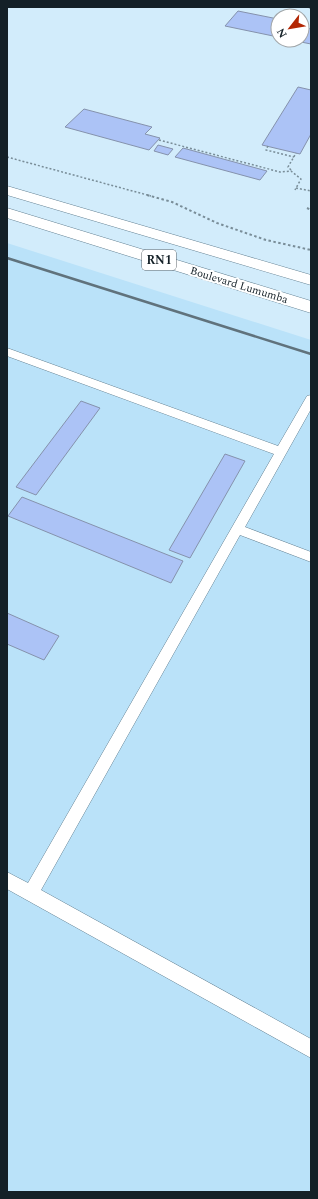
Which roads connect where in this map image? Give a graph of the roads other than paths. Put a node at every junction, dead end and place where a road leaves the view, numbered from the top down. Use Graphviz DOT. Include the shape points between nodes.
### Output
graph roads {
  1 [pos="7,190"];
  2 [pos="7,213"];
  3 [pos="311,280"];
  4 [pos="311,308"];
  5 [pos="7,352"];
  6 [pos="311,400"];
  7 [pos="282,452"];
  8 [pos="237,529"];
  9 [pos="311,557"];
  10 [pos="7,880"];
  11 [pos="31,893"];
  12 [pos="311,1049"];
  1 -- 3 [label="highway, Boulevard Lumumba / RN1"];
  2 -- 4 [label="highway, Boulevard Lumumba / RN1"];
  5 -- 7 [label="lane"];
  6 -- 7 [label="lane"];
  7 -- 8 [label="lane"];
  8 -- 9 [label="lane"];
  8 -- 11 [label="lane"];
  10 -- 11 [label="lane"];
  11 -- 12 [label="lane"];
}
